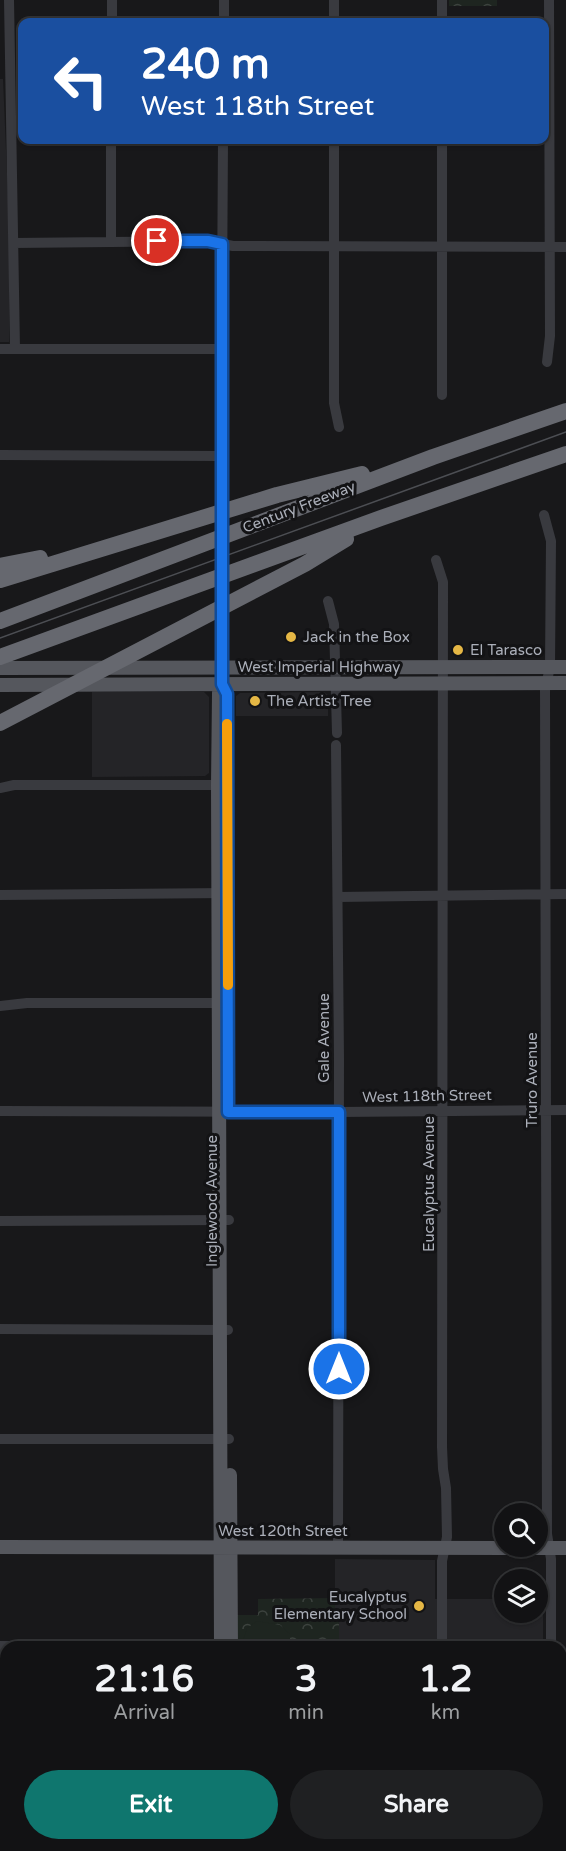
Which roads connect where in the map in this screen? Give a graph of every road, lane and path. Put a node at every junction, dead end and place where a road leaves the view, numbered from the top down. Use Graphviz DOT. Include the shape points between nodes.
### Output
graph roads {
  1 [pos="9,0"];
  2 [pos="112,0"];
  3 [pos="224,0"];
  4 [pos="334,0"];
  5 [pos="442,0"];
  6 [pos="549,0"];
  7 [pos="112,18"];
  8 [pos="224,18"];
  9 [pos="334,18"];
  10 [pos="442,18"];
  11 [pos="5,71"];
  12 [pos="111,144"];
  13 [pos="223,144"];
  14 [pos="334,144"];
  15 [pos="442,144"];
  16 [pos="111,241"];
  17 [pos="14,243"];
  18 [pos="222,244"];
  19 [pos="333,246"];
  20 [pos="441,246"];
  21 [pos="550,247"];
  22 [pos="566,247"];
  23 [pos="0,349"];
  24 [pos="15,349"];
  25 [pos="221,349"];
  26 [pos="547,362"];
  27 [pos="442,395"];
  28 [pos="566,411"];
  29 [pos="339,427"];
  30 [pos="566,454"];
  31 [pos="0,455"];
  32 [pos="221,456"];
  33 [pos="433,457"];
  34 [pos="544,515"];
  35 [pos="381,518"];
  36 [pos="129,540"];
  37 [pos="436,560"];
  38 [pos="0,566"];
  39 [pos="0,580"];
  40 [pos="328,601"];
  41 [pos="0,621"];
  42 [pos="35,645"];
  43 [pos="0,657"];
  44 [pos="550,667"];
  45 [pos="566,667"];
  46 [pos="222,668"];
  47 [pos="334,668"];
  48 [pos="443,668"];
  49 [pos="0,669"];
  50 [pos="336,683"];
  51 [pos="547,683"];
  52 [pos="566,683"];
  53 [pos="222,684"];
  54 [pos="442,684"];
  55 [pos="0,685"];
  56 [pos="0,723"];
  57 [pos="337,733"];
  58 [pos="336,745"];
  59 [pos="223,784"];
  60 [pos="0,788"];
  61 [pos="223,893"];
  62 [pos="547,894"];
  63 [pos="566,894"];
  64 [pos="0,895"];
  65 [pos="443,895"];
  66 [pos="338,897"];
  67 [pos="224,1003"];
  68 [pos="0,1006"];
  69 [pos="546,1110"];
  70 [pos="566,1110"];
  71 [pos="0,1111"];
  72 [pos="444,1111"];
  73 [pos="224,1112"];
  74 [pos="339,1112"];
  75 [pos="224,1220"];
  76 [pos="0,1221"];
  77 [pos="0,1329"];
  78 [pos="224,1329"];
  79 [pos="224,1439"];
  80 [pos="0,1440"];
  81 [pos="0,1547"];
  82 [pos="226,1547"];
  83 [pos="338,1548"];
  84 [pos="445,1548"];
  85 [pos="549,1548"];
  86 [pos="566,1548"];
  87 [pos="222,1641"];
  88 [pos="231,1641"];
  89 [pos="442,1641"];
  90 [pos="551,1641"];
  1 -- 11 [label="street"];
  2 -- 7 [label="street"];
  3 -- 8 [label="street"];
  4 -- 9 [label="street"];
  5 -- 10 [label="street"];
  6 -- 21 [label="street"];
  11 -- 17 [label="street"];
  12 -- 16 [label="street"];
  13 -- 18 [label="street"];
  14 -- 19 [label="street"];
  15 -- 20 [label="street"];
  16 -- 17 [label="street"];
  16 -- 18 [label="street"];
  17 -- 24 [label="street"];
  18 -- 19 [label="street"];
  18 -- 25 [label="street"];
  19 -- 20 [label="street"];
  19 -- 29 [label="street" via="334,403"];
  20 -- 21 [label="street"];
  20 -- 27 [label="street"];
  21 -- 22 [label="street"];
  21 -- 26 [label="street"];
  23 -- 24 [label="street"];
  24 -- 25 [label="street"];
  25 -- 32 [label="street"];
  28 -- 33 [label="highway, Century Freeway"];
  30 -- 35 [label="highway"];
  31 -- 32 [label="street"];
  32 -- 46 [label="street"];
  33 -- 36 [label="highway" via="255,501"];
  33 -- 41 [label="highway, Century Freeway"];
  34 -- 44 [label="street, Truro Avenue" via="551,541"];
  35 -- 42 [label="highway"];
  35 -- 56 [label="highway" via="305,564"];
  36 -- 38 [label="highway"];
  36 -- 39 [label="highway"];
  37 -- 48 [label="street, Eucalyptus Avenue" via="443,582"];
  40 -- 47 [label="street" via="334,624"];
  42 -- 43 [label="highway"];
  42 -- 49 [label="highway" via="19,661"];
  44 -- 45 [label="main road, West Imperial Highway"];
  44 -- 48 [label="main road, West Imperial Highway"];
  44 -- 51 [label="street, Truro Avenue"];
  46 -- 47 [label="main road, West Imperial Highway"];
  46 -- 49 [label="main road, West Imperial Highway"];
  46 -- 53 [label="main road, Inglewood Avenue"];
  47 -- 48 [label="main road, West Imperial Highway"];
  47 -- 50 [label="street"];
  48 -- 54 [label="street, Eucalyptus Avenue"];
  50 -- 53 [label="main road, West Imperial Highway"];
  50 -- 54 [label="main road, West Imperial Highway"];
  50 -- 57 [label="street"];
  51 -- 52 [label="main road, West Imperial Highway"];
  51 -- 54 [label="main road, West Imperial Highway"];
  51 -- 62 [label="street, Truro Avenue"];
  53 -- 55 [label="main road, West Imperial Highway"];
  53 -- 59 [label="main road, Inglewood Avenue" via="227,694"];
  54 -- 65 [label="street, Eucalyptus Avenue"];
  58 -- 66 [label="street, Gale Avenue"];
  59 -- 60 [label="street"];
  59 -- 61 [label="main road, Inglewood Avenue"];
  61 -- 64 [label="street"];
  61 -- 67 [label="main road, Inglewood Avenue"];
  62 -- 63 [label="street"];
  62 -- 65 [label="street"];
  62 -- 69 [label="street, Truro Avenue"];
  65 -- 66 [label="street"];
  65 -- 72 [label="street, Eucalyptus Avenue"];
  66 -- 74 [label="street, Gale Avenue"];
  67 -- 68 [label="street"];
  67 -- 73 [label="main road, Inglewood Avenue"];
  69 -- 70 [label="street, West 118th Street"];
  69 -- 72 [label="street, West 118th Street"];
  69 -- 85 [label="street, Truro Avenue"];
  71 -- 73 [label="street, West 118th Street"];
  72 -- 74 [label="street, West 118th Street"];
  72 -- 84 [label="street, Eucalyptus Avenue"];
  73 -- 74 [label="street, West 118th Street"];
  73 -- 75 [label="main road, Inglewood Avenue"];
  74 -- 83 [label="street, Gale Avenue"];
  75 -- 76 [label="street"];
  75 -- 78 [label="main road, Inglewood Avenue"];
  77 -- 78 [label="street"];
  78 -- 79 [label="main road, Inglewood Avenue"];
  79 -- 80 [label="street"];
  79 -- 82 [label="main road, Inglewood Avenue"];
  81 -- 82 [label="main road, West 120th Street"];
  82 -- 83 [label="main road, West 120th Street"];
  82 -- 87 [label="main road, Inglewood Avenue"];
  82 -- 88 [label="main road, Inglewood Avenue"];
  83 -- 84 [label="main road, West 120th Street"];
  84 -- 85 [label="main road, West 120th Street"];
  84 -- 89 [label="street, Eucalyptus Avenue"];
  85 -- 86 [label="main road, West 120th Street"];
  85 -- 90 [label="street, Truro Avenue"];
}
